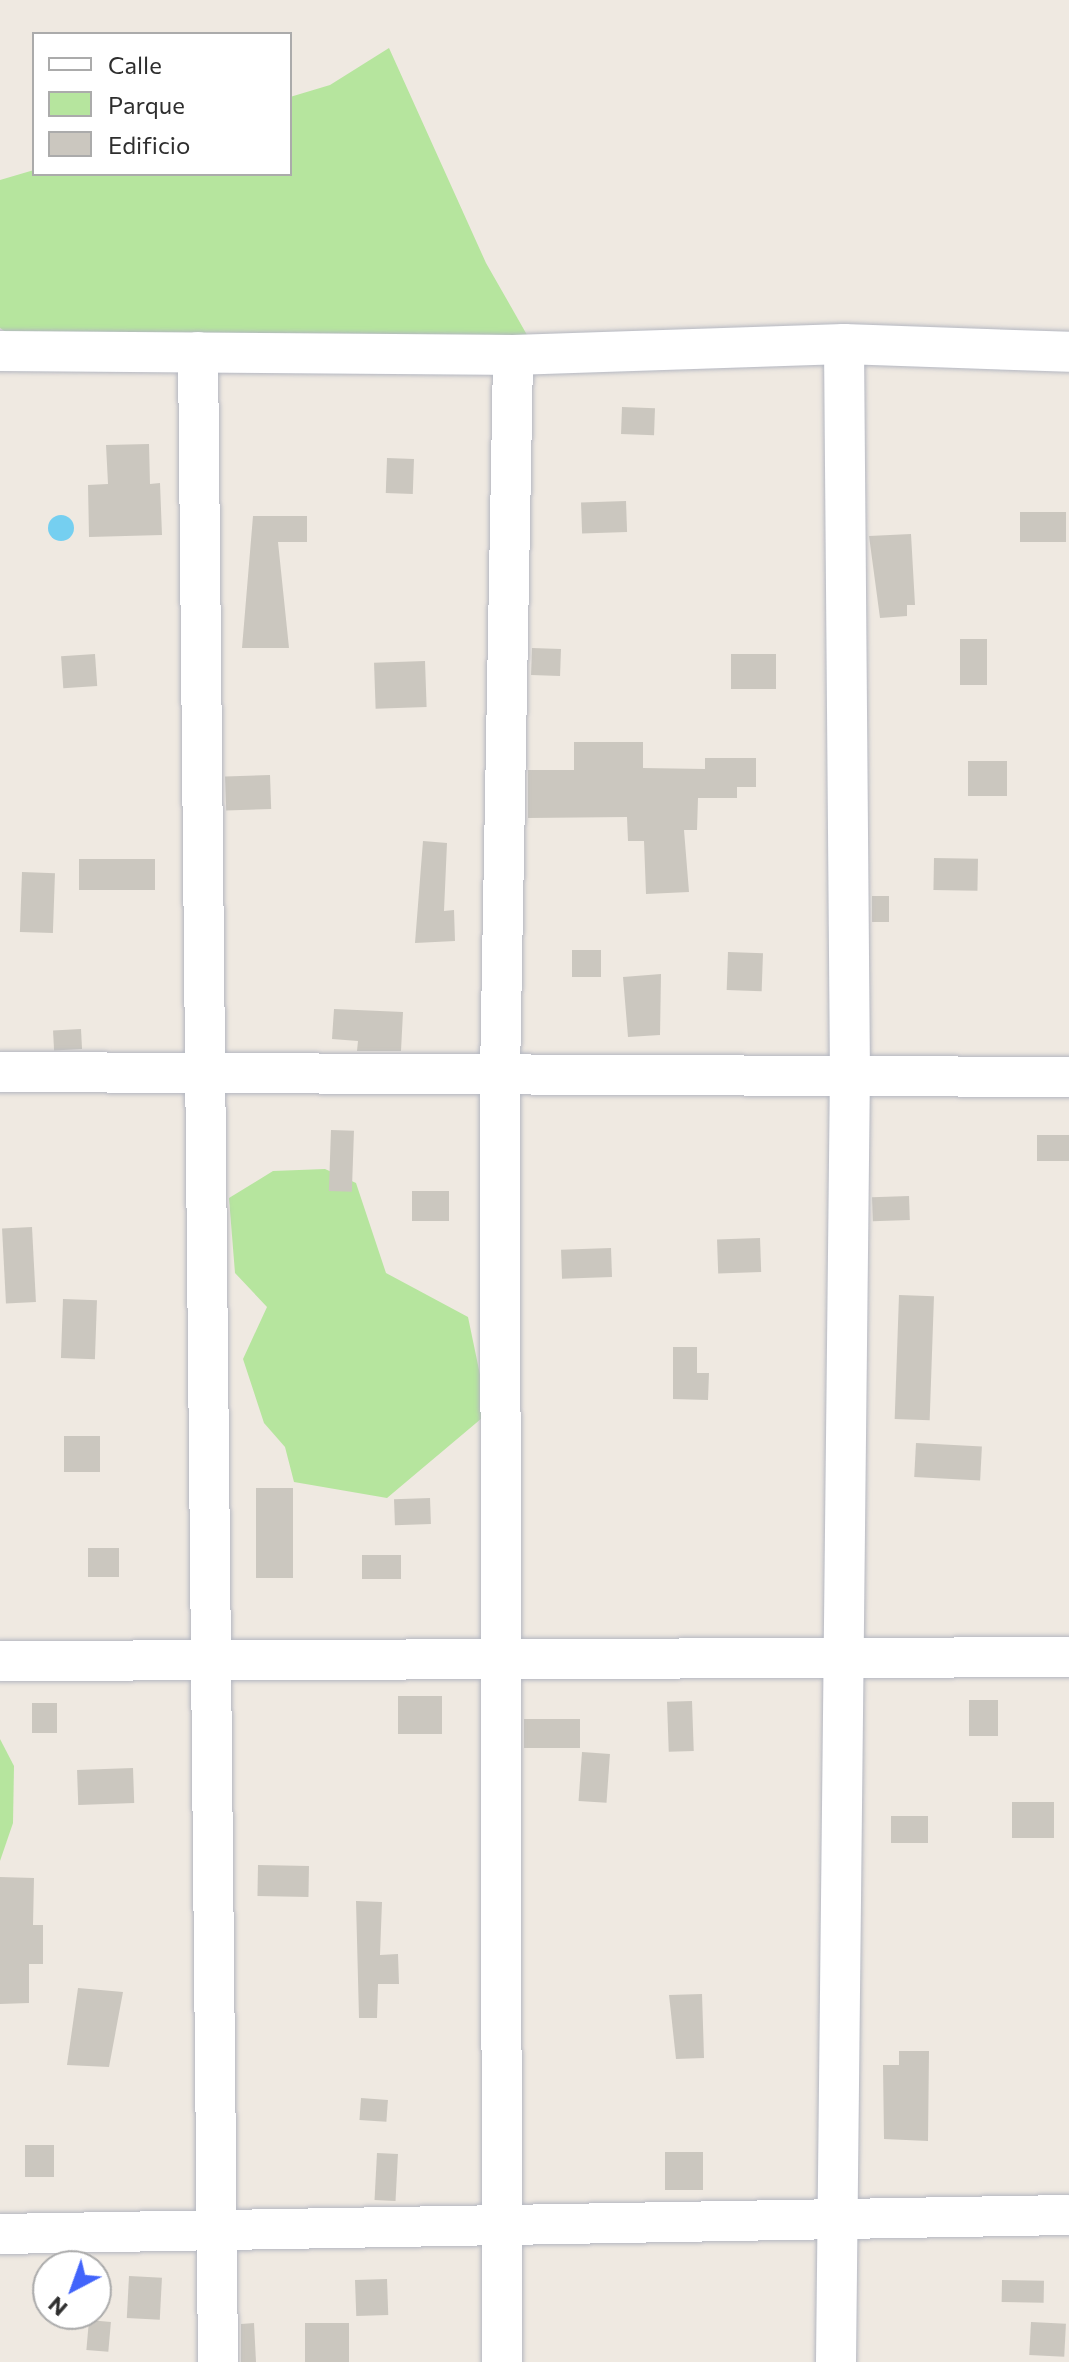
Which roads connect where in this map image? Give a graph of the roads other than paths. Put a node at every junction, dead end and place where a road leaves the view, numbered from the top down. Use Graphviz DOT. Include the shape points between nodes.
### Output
graph roads {
  1 [pos="844,344"];
  2 [pos="0,351"];
  3 [pos="198,352"];
  4 [pos="1069,352"];
  5 [pos="513,355"];
  6 [pos="0,1072"];
  7 [pos="202,1073"];
  8 [pos="500,1074"];
  9 [pos="850,1076"];
  10 [pos="1069,1077"];
  11 [pos="840,1656"];
  12 [pos="1069,1657"];
  13 [pos="501,1658"];
  14 [pos="209,1660"];
  15 [pos="0,1661"];
  16 [pos="1069,2215"];
  17 [pos="841,2217"];
  18 [pos="502,2225"];
  19 [pos="216,2231"];
  20 [pos="0,2234"];
  21 [pos="218,2362"];
  22 [pos="502,2362"];
  23 [pos="836,2362"];
  1 -- 4 [label="street"];
  1 -- 5 [label="street"];
  1 -- 9 [label="street"];
  2 -- 3 [label="street"];
  3 -- 5 [label="street"];
  3 -- 7 [label="street"];
  5 -- 8 [label="street"];
  6 -- 7 [label="street"];
  7 -- 8 [label="street"];
  7 -- 14 [label="street"];
  8 -- 9 [label="street"];
  8 -- 13 [label="street"];
  9 -- 10 [label="street"];
  9 -- 11 [label="street"];
  11 -- 12 [label="street"];
  11 -- 13 [label="street"];
  11 -- 17 [label="street"];
  13 -- 14 [label="street"];
  13 -- 18 [label="street"];
  14 -- 15 [label="street"];
  14 -- 19 [label="street"];
  16 -- 17 [label="street"];
  17 -- 18 [label="street"];
  17 -- 23 [label="street"];
  18 -- 19 [label="street"];
  18 -- 22 [label="street"];
  19 -- 20 [label="street"];
  19 -- 21 [label="street"];
}
